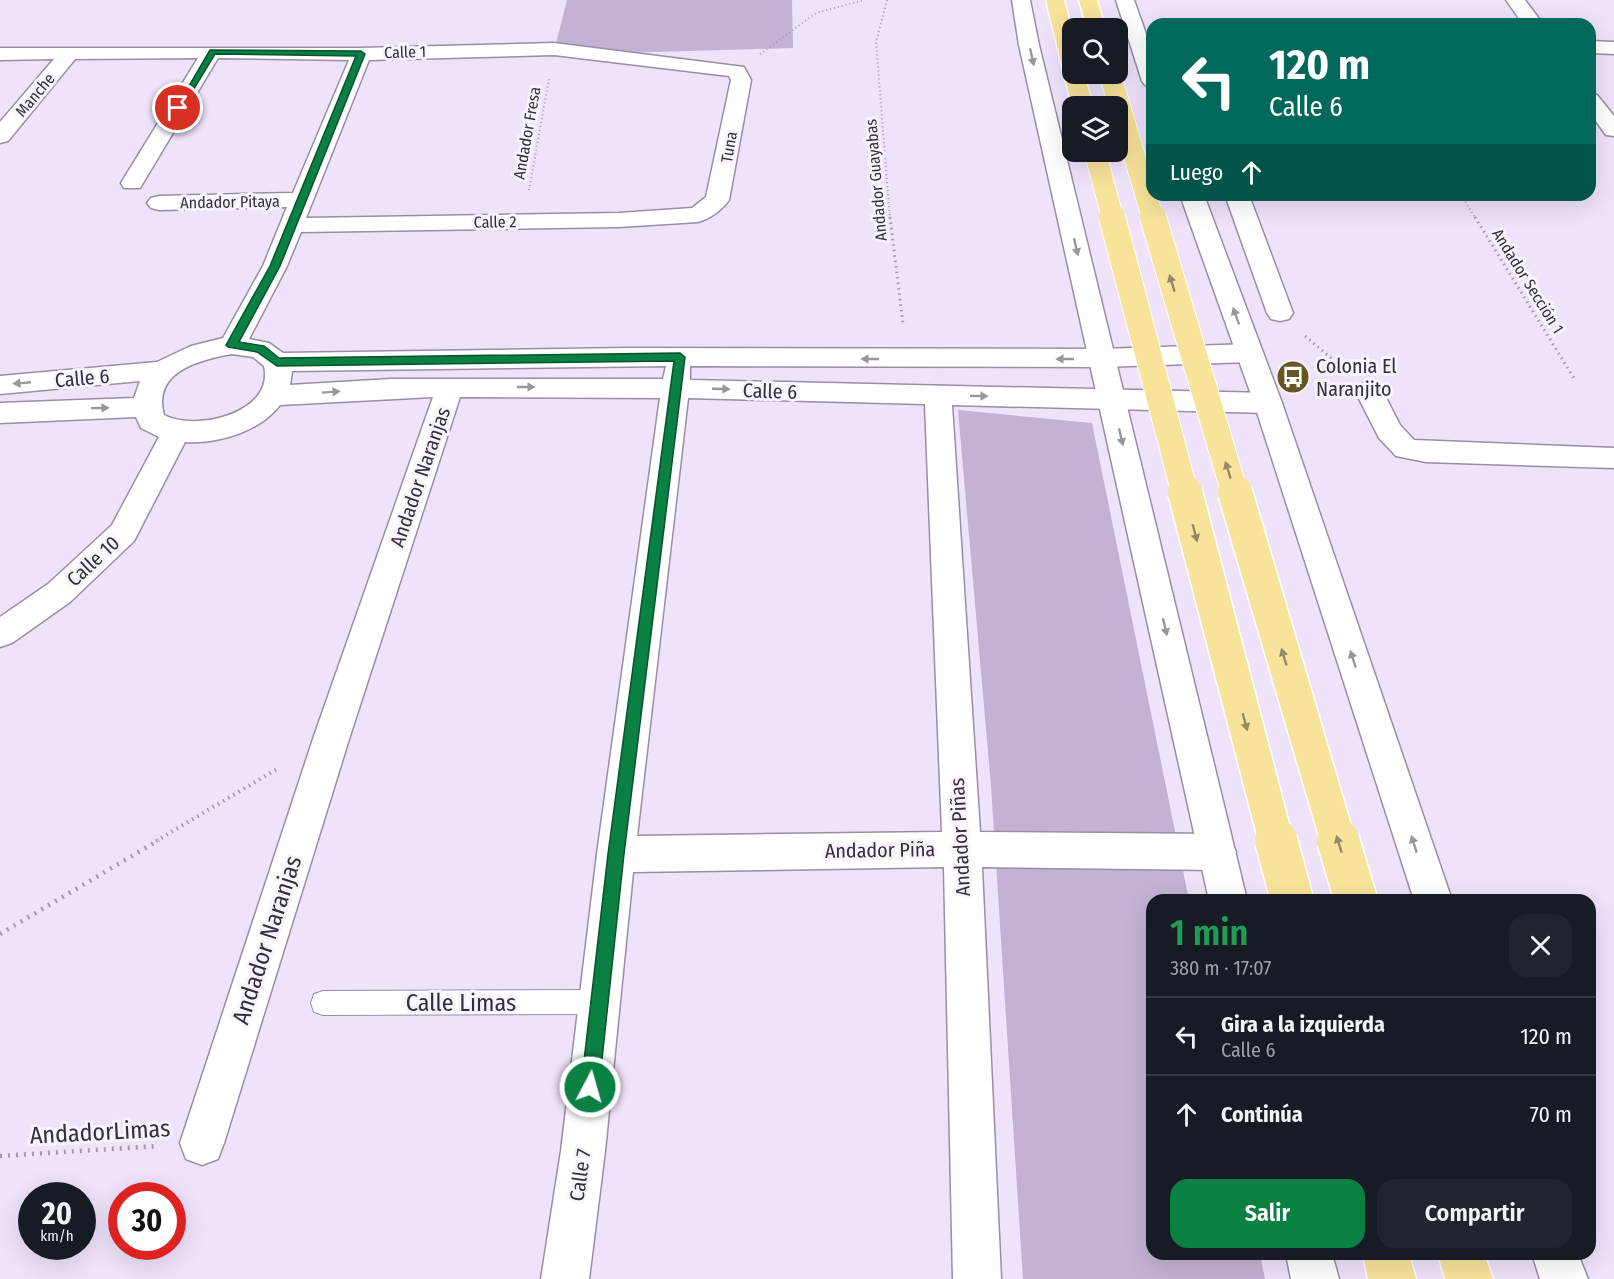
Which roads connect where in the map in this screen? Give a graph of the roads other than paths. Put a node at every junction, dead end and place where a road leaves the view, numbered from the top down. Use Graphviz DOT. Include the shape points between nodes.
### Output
graph roads {
  1 [pos="1021,0"];
  2 [pos="1055,0"];
  3 [pos="1088,0"];
  4 [pos="1125,0"];
  5 [pos="1515,0"];
  6 [pos="1093,18"];
  7 [pos="1528,18"];
  8 [pos="1062,28"];
  9 [pos="1596,47"];
  10 [pos="1614,48"];
  11 [pos="213,52"];
  12 [pos="70,53"];
  13 [pos="0,54"];
  14 [pos="361,54"];
  15 [pos="1146,63"];
  16 [pos="737,71"];
  17 [pos="1113,84"];
  18 [pos="1596,107"];
  19 [pos="1614,130"];
  20 [pos="0,136"];
  21 [pos="1098,162"];
  22 [pos="132,183"];
  23 [pos="1146,195"];
  24 [pos="300,200"];
  25 [pos="1148,201"];
  26 [pos="1194,201"];
  27 [pos="1239,201"];
  28 [pos="159,203"];
  29 [pos="698,215"];
  30 [pos="291,225"];
  31 [pos="1280,314"];
  32 [pos="232,345"];
  33 [pos="1250,353"];
  34 [pos="1102,358"];
  35 [pos="277,362"];
  36 [pos="164,370"];
  37 [pos="678,372"];
  38 [pos="0,385"];
  39 [pos="450,387"];
  40 [pos="1369,391"];
  41 [pos="938,395"];
  42 [pos="273,396"];
  43 [pos="1113,399"];
  44 [pos="1268,403"];
  45 [pos="145,407"];
  46 [pos="0,413"];
  47 [pos="176,432"];
  48 [pos="1614,458"];
  49 [pos="4,629"];
  50 [pos="962,849"];
  51 [pos="1217,852"];
  52 [pos="616,854"];
  53 [pos="1227,894"];
  54 [pos="1290,894"];
  55 [pos="1354,894"];
  56 [pos="1431,894"];
  57 [pos="600,1002"];
  58 [pos="323,1003"];
  59 [pos="202,1143"];
  60 [pos="1311,1260"];
  61 [pos="1387,1260"];
  62 [pos="1463,1260"];
  63 [pos="1557,1260"];
  64 [pos="564,1279"];
  65 [pos="976,1279"];
  66 [pos="1315,1279"];
  67 [pos="1392,1279"];
  68 [pos="1469,1279"];
  69 [pos="1564,1279"];
  1 -- 34 [label="street, one-way"];
  2 -- 8 [label="main road"];
  3 -- 6 [label="main road"];
  4 -- 15 [label="street"];
  5 -- 7 [label="street"];
  9 -- 10 [label="street"];
  11 -- 12 [label="street, Calle 1"];
  11 -- 14 [label="street, Calle 1"];
  11 -- 22 [label="street"];
  12 -- 13 [label="street, Calle 1"];
  12 -- 20 [label="street, Manche"];
  14 -- 16 [label="street, Calle 1" via="555,49"];
  14 -- 24 [label="street"];
  16 -- 29 [label="street, Tuna" via="741,80 717,200"];
  23 -- 17 [label="main road, one-way, bridge"];
  18 -- 19 [label="street"];
  21 -- 54 [label="main road, one-way, bridge"];
  24 -- 28 [label="street, Andador Pitaya"];
  24 -- 30 [label="street"];
  55 -- 25 [label="main road, one-way, bridge"];
  33 -- 26 [label="street, one-way"];
  27 -- 31 [label="street"];
  29 -- 30 [label="street, Calle 2" via="619,220"];
  30 -- 32 [label="street" via="275,266"];
  32 -- 35 [label="street" via="260,349"];
  32 -- 36 [label="street" via="200,350"];
  33 -- 34 [label="street, Calle 6"];
  33 -- 44 [label="street"];
  34 -- 37 [label="street, Calle 6, one-way" via="907,359"];
  34 -- 43 [label="street"];
  35 -- 37 [label="street, Calle 6"];
  35 -- 42 [label="street" via="280,378"];
  36 -- 38 [label="street, Calle 6, one-way"];
  36 -- 45 [label="street" via="149,388"];
  39 -- 37 [label="street, Calle 6, one-way"];
  37 -- 41 [label="street, Calle 6, one-way"];
  37 -- 52 [label="street, Calle 7"];
  42 -- 39 [label="street, Calle 6, one-way"];
  39 -- 59 [label="street, Andador Naranjas" via="332,736"];
  40 -- 48 [label="street" via="1389,431 1406,449"];
  41 -- 43 [label="street, Calle 6, one-way"];
  41 -- 50 [label="street, Andador Piñas"];
  42 -- 47 [label="street" via="255,413 230,426"];
  43 -- 44 [label="street, Calle 6"];
  43 -- 51 [label="street, one-way"];
  56 -- 44 [label="street, one-way"];
  46 -- 45 [label="street, Calle 6, one-way"];
  45 -- 47 [label="street" via="151,421"];
  47 -- 49 [label="street, Calle 10" via="123,533 59,593"];
  50 -- 51 [label="street, Andador Piña"];
  50 -- 52 [label="street, Andador Piña"];
  50 -- 65 [label="street, Andador Piñas"];
  51 -- 53 [label="street"];
  52 -- 57 [label="street, Calle 7"];
  57 -- 58 [label="lane, Calle Limas"];
  57 -- 64 [label="street, Calle 7"];
  60 -- 66 [label="street"];
  61 -- 67 [label="main road"];
  62 -- 68 [label="main road"];
  63 -- 69 [label="street"];
}
